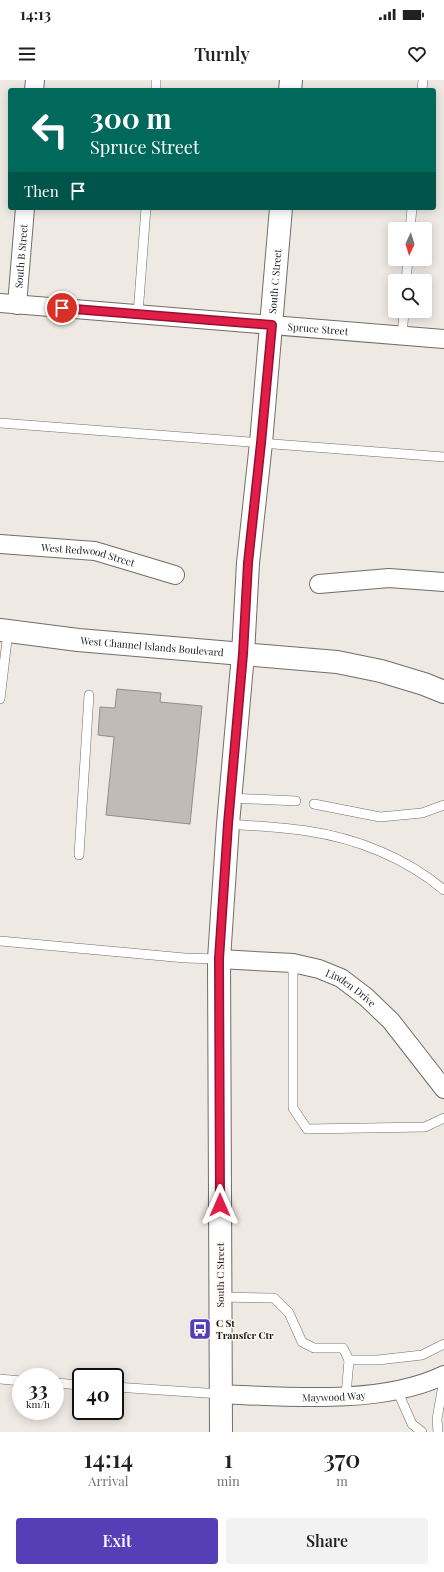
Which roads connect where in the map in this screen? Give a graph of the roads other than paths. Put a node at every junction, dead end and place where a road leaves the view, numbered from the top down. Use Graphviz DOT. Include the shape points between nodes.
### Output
graph roads {
  1 [pos="25,210"];
  2 [pos="146,210"];
  3 [pos="281,210"];
  4 [pos="412,210"];
  5 [pos="411,222"];
  6 [pos="8,304"];
  7 [pos="138,314"];
  8 [pos="403,318"];
  9 [pos="272,325"];
  10 [pos="402,336"];
  11 [pos="444,339"];
  12 [pos="0,423"];
  13 [pos="261,443"];
  14 [pos="444,457"];
  15 [pos="0,544"];
  16 [pos="175,574"];
  17 [pos="444,582"];
  18 [pos="319,584"];
  19 [pos="4,631"];
  20 [pos="243,654"];
  21 [pos="444,692"];
  22 [pos="89,695"];
  23 [pos="0,699"];
  24 [pos="230,798"];
  25 [pos="296,801"];
  26 [pos="314,804"];
  27 [pos="444,805"];
  28 [pos="228,824"];
  29 [pos="79,855"];
  30 [pos="444,890"];
  31 [pos="0,941"];
  32 [pos="219,959"];
  33 [pos="293,962"];
  34 [pos="444,1089"];
  35 [pos="444,1118"];
  36 [pos="220,1298"];
  37 [pos="444,1344"];
  38 [pos="349,1360"];
  39 [pos="444,1375"];
  40 [pos="0,1379"];
  41 [pos="12,1380"];
  42 [pos="444,1380"];
  43 [pos="124,1388"];
  44 [pos="397,1390"];
  45 [pos="221,1394"];
  46 [pos="346,1395"];
  47 [pos="221,1432"];
  48 [pos="422,1432"];
  49 [pos="438,1432"];
  1 -- 6 [label="street, South B Street"];
  2 -- 7 [label="lane"];
  3 -- 9 [label="street, South C Street"];
  4 -- 5 [label="lane"];
  6 -- 7 [label="street, Spruce Street"];
  7 -- 9 [label="street, Spruce Street"];
  8 -- 10 [label="lane"];
  9 -- 10 [label="street, Spruce Street"];
  9 -- 13 [label="street, South C Street"];
  10 -- 11 [label="street, Spruce Street"];
  12 -- 13 [label="lane"];
  13 -- 14 [label="lane"];
  13 -- 20 [label="street, South C Street" via="248,563"];
  15 -- 16 [label="street, West Redwood Street" via="95,552"];
  17 -- 18 [label="street" via="389,578"];
  19 -- 20 [label="street, West Channel Islands Boulevard"];
  19 -- 23 [label="lane"];
  20 -- 21 [label="street, West Channel Islands Boulevard" via="345,664 381,671"];
  20 -- 24 [label="street, South C Street"];
  22 -- 29 [label="lane"];
  24 -- 25 [label="lane"];
  24 -- 28 [label="street, South C Street"];
  26 -- 27 [label="lane" via="380,816 422,813"];
  28 -- 30 [label="lane" via="307,831 346,839 379,851 411,867"];
  28 -- 32 [label="street, South C Street"];
  31 -- 32 [label="lane"];
  32 -- 33 [label="street, Linden Drive"];
  32 -- 36 [label="street, South C Street"];
  33 -- 34 [label="street, Linden Drive" via="341,978 366,997 391,1021"];
  33 -- 35 [label="lane" via="293,1108 306,1129 425,1127"];
  36 -- 38 [label="lane" via="274,1298 289,1313 302,1342 314,1348 343,1348"];
  36 -- 45 [label="street, South C Street"];
  37 -- 38 [label="lane" via="422,1354 378,1360"];
  38 -- 46 [label="lane"];
  39 -- 44 [label="street, Maywood Way" via="430,1382"];
  40 -- 41 [label="lane"];
  42 -- 49 [label="lane" via="437,1419"];
  43 -- 45 [label="lane"];
  44 -- 46 [label="street, Maywood Way"];
  44 -- 48 [label="lane" via="412,1424"];
  45 -- 46 [label="street, Maywood Way" via="304,1397"];
  45 -- 47 [label="street, South C Street"];
}
